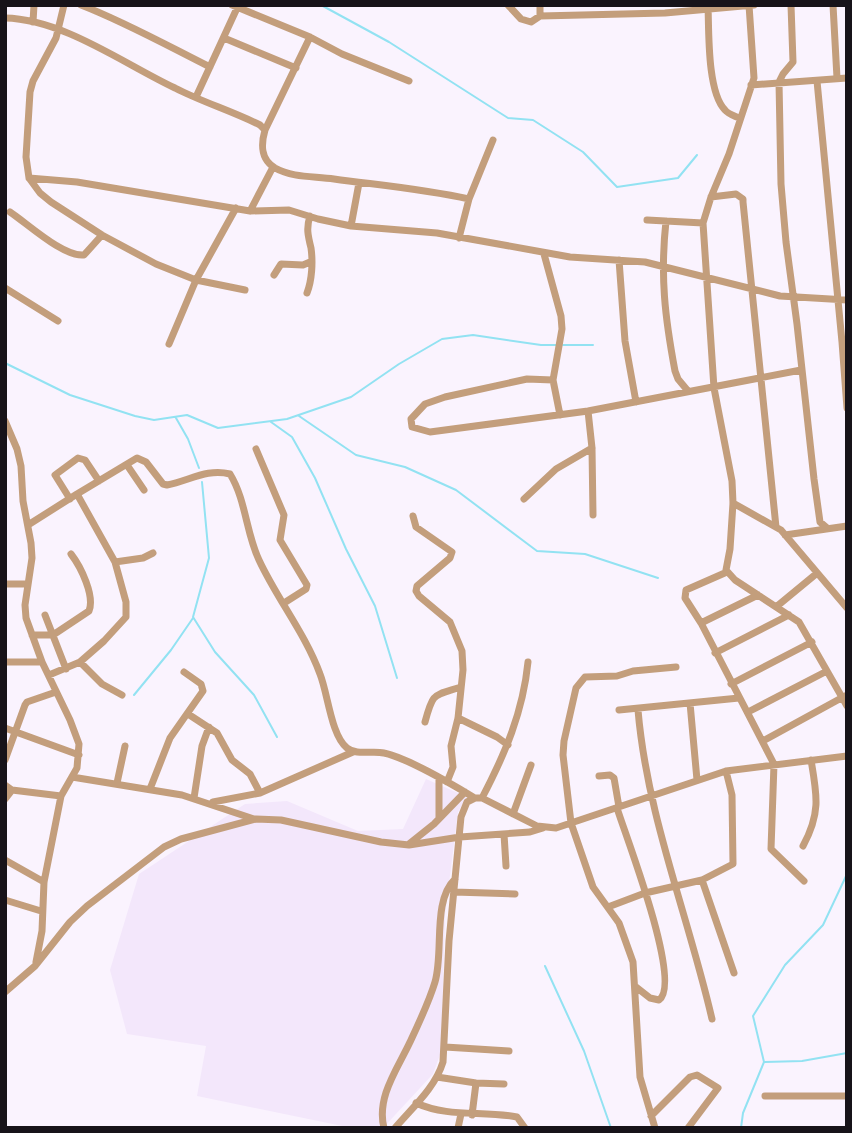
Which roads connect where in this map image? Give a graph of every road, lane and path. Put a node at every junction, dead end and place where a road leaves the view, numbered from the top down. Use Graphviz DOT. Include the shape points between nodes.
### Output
graph roads {
  1 [pos="34,5"];
  2 [pos="64,5"];
  3 [pos="80,5"];
  4 [pos="508,5"];
  5 [pos="540,5"];
  6 [pos="581,5"];
  7 [pos="751,5"];
  8 [pos="791,5"];
  9 [pos="833,5"];
  10 [pos="236,6"];
  11 [pos="708,7"];
  12 [pos="665,9"];
  13 [pos="581,14"];
  14 [pos="540,16"];
  15 [pos="5,18"];
  16 [pos="33,22"];
  17 [pos="58,31"];
  18 [pos="310,37"];
  19 [pos="224,38"];
  20 [pos="210,67"];
  21 [pos="296,68"];
  22 [pos="836,78"];
  23 [pos="847,78"];
  24 [pos="409,81"];
  25 [pos="817,81"];
  26 [pos="779,82"];
  27 [pos="751,85"];
  28 [pos="196,97"];
  29 [pos="739,118"];
  30 [pos="265,130"];
  31 [pos="493,140"];
  32 [pos="273,167"];
  33 [pos="29,178"];
  34 [pos="359,183"];
  35 [pos="711,197"];
  36 [pos="469,199"];
  37 [pos="236,208"];
  38 [pos="250,211"];
  39 [pos="10,212"];
  40 [pos="310,216"];
  41 [pos="647,220"];
  42 [pos="666,221"];
  43 [pos="704,223"];
  44 [pos="351,226"];
  45 [pos="102,235"];
  46 [pos="460,238"];
  47 [pos="544,254"];
  48 [pos="619,260"];
  49 [pos="310,262"];
  50 [pos="662,266"];
  51 [pos="274,275"];
  52 [pos="706,277"];
  53 [pos="196,280"];
  54 [pos="5,288"];
  55 [pos="751,288"];
  56 [pos="245,290"];
  57 [pos="307,293"];
  58 [pos="792,296"];
  59 [pos="838,299"];
  60 [pos="847,300"];
  61 [pos="58,321"];
  62 [pos="169,344"];
  63 [pos="801,370"];
  64 [pos="760,378"];
  65 [pos="553,380"];
  66 [pos="714,388"];
  67 [pos="688,391"];
  68 [pos="636,402"];
  69 [pos="847,408"];
  70 [pos="588,411"];
  71 [pos="560,415"];
  72 [pos="5,421"];
  73 [pos="593,448"];
  74 [pos="256,449"];
  75 [pos="127,465"];
  76 [pos="99,481"];
  77 [pos="144,490"];
  78 [pos="74,497"];
  79 [pos="524,499"];
  80 [pos="733,503"];
  81 [pos="593,515"];
  82 [pos="413,516"];
  83 [pos="820,522"];
  84 [pos="28,525"];
  85 [pos="847,526"];
  86 [pos="776,527"];
  87 [pos="827,528"];
  88 [pos="814,531"];
  89 [pos="785,535"];
  90 [pos="153,553"];
  91 [pos="71,554"];
  92 [pos="114,562"];
  93 [pos="727,572"];
  94 [pos="816,574"];
  95 [pos="5,584"];
  96 [pos="27,584"];
  97 [pos="758,595"];
  98 [pos="284,603"];
  99 [pos="776,607"];
  100 [pos="847,608"];
  101 [pos="45,615"];
  102 [pos="789,615"];
  103 [pos="701,624"];
  104 [pos="32,635"];
  105 [pos="52,635"];
  106 [pos="812,642"];
  107 [pos="715,653"];
  108 [pos="5,662"];
  109 [pos="42,662"];
  110 [pos="80,662"];
  111 [pos="528,662"];
  112 [pos="676,667"];
  113 [pos="66,669"];
  114 [pos="827,671"];
  115 [pos="184,672"];
  116 [pos="49,675"];
  117 [pos="731,684"];
  118 [pos="461,687"];
  119 [pos="57,692"];
  120 [pos="122,695"];
  121 [pos="845,696"];
  122 [pos="738,698"];
  123 [pos="690,703"];
  124 [pos="847,706"];
  125 [pos="638,709"];
  126 [pos="619,710"];
  127 [pos="748,712"];
  128 [pos="188,714"];
  129 [pos="458,718"];
  130 [pos="425,722"];
  131 [pos="209,727"];
  132 [pos="5,728"];
  133 [pos="16,732"];
  134 [pos="763,741"];
  135 [pos="508,745"];
  136 [pos="125,746"];
  137 [pos="353,752"];
  138 [pos="79,755"];
  139 [pos="847,757"];
  140 [pos="5,760"];
  141 [pos="811,760"];
  142 [pos="774,764"];
  143 [pos="531,765"];
  144 [pos="726,771"];
  145 [pos="599,776"];
  146 [pos="72,777"];
  147 [pos="439,778"];
  148 [pos="697,780"];
  149 [pos="447,782"];
  150 [pos="117,783"];
  151 [pos="8,788"];
  152 [pos="150,789"];
  153 [pos="465,792"];
  154 [pos="260,793"];
  155 [pos="61,796"];
  156 [pos="650,796"];
  157 [pos="194,798"];
  158 [pos="479,798"];
  159 [pos="5,799"];
  160 [pos="209,803"];
  161 [pos="618,808"];
  162 [pos="513,814"];
  163 [pos="439,817"];
  164 [pos="256,819"];
  165 [pos="571,823"];
  166 [pos="543,828"];
  167 [pos="504,834"];
  168 [pos="460,837"];
  169 [pos="409,845"];
  170 [pos="803,846"];
  171 [pos="5,860"];
  172 [pos="506,866"];
  173 [pos="455,879"];
  174 [pos="702,880"];
  175 [pos="44,881"];
  176 [pos="804,881"];
  177 [pos="675,885"];
  178 [pos="454,892"];
  179 [pos="645,892"];
  180 [pos="515,894"];
  181 [pos="5,900"];
  182 [pos="608,907"];
  183 [pos="41,911"];
  184 [pos="36,966"];
  185 [pos="734,974"];
  186 [pos="635,986"];
  187 [pos="5,992"];
  188 [pos="712,1019"];
  189 [pos="445,1047"];
  190 [pos="509,1051"];
  191 [pos="438,1077"];
  192 [pos="476,1083"];
  193 [pos="504,1084"];
  194 [pos="765,1096"];
  195 [pos="847,1096"];
  196 [pos="416,1104"];
  197 [pos="461,1114"];
  198 [pos="472,1115"];
  199 [pos="651,1116"];
  200 [pos="384,1128"];
  201 [pos="395,1128"];
  202 [pos="458,1128"];
  203 [pos="525,1128"];
  204 [pos="656,1128"];
  205 [pos="688,1128"];
  1 -- 16 [label="street"];
  2 -- 17 [label="street"];
  3 -- 20 [label="street"];
  4 -- 14 [label="street" via="521,19 531,22"];
  5 -- 14 [label="street"];
  6 -- 13 [label="street"];
  7 -- 11 [label="street"];
  7 -- 27 [label="street" via="755,69"];
  8 -- 26 [label="street" via="793,62"];
  9 -- 22 [label="street"];
  10 -- 18 [label="street"];
  10 -- 19 [label="street"];
  11 -- 12 [label="street"];
  11 -- 29 [label="street" via="717,95 724,109"];
  12 -- 13 [label="street"];
  13 -- 14 [label="street"];
  15 -- 16 [label="street"];
  16 -- 17 [label="street"];
  17 -- 28 [label="street"];
  17 -- 33 [label="street" via="30,92"];
  18 -- 21 [label="street"];
  18 -- 24 [label="street"];
  19 -- 20 [label="street"];
  19 -- 21 [label="street"];
  20 -- 28 [label="street"];
  21 -- 30 [label="street"];
  22 -- 23 [label="street"];
  22 -- 25 [label="street"];
  25 -- 26 [label="street"];
  25 -- 59 [label="street"];
  26 -- 27 [label="street"];
  26 -- 58 [label="street" via="781,184"];
  27 -- 29 [label="street"];
  28 -- 30 [label="street"];
  29 -- 35 [label="street"];
  30 -- 32 [label="street" via="261,149"];
  31 -- 36 [label="street"];
  32 -- 34 [label="street" via="295,175"];
  32 -- 38 [label="street"];
  33 -- 37 [label="street"];
  33 -- 45 [label="street" via="51,202"];
  34 -- 36 [label="street"];
  34 -- 44 [label="street"];
  35 -- 43 [label="street"];
  35 -- 55 [label="street" via="736,194 743,199"];
  36 -- 46 [label="street"];
  37 -- 38 [label="street"];
  37 -- 53 [label="street"];
  38 -- 40 [label="street" via="289,209"];
  39 -- 45 [label="street" via="78,256 84,256"];
  40 -- 44 [label="street"];
  40 -- 49 [label="street" via="306,230"];
  41 -- 42 [label="street"];
  42 -- 43 [label="street"];
  42 -- 50 [label="street"];
  43 -- 52 [label="street"];
  44 -- 46 [label="street"];
  45 -- 53 [label="street"];
  46 -- 47 [label="street"];
  47 -- 48 [label="street"];
  47 -- 65 [label="street" via="562,329"];
  48 -- 50 [label="street"];
  48 -- 68 [label="street" via="625,341"];
  49 -- 51 [label="street" via="281,264"];
  49 -- 57 [label="street"];
  50 -- 52 [label="street"];
  50 -- 67 [label="street" via="675,371"];
  52 -- 55 [label="street"];
  52 -- 66 [label="street"];
  53 -- 56 [label="street"];
  53 -- 62 [label="street"];
  54 -- 61 [label="street"];
  55 -- 58 [label="street"];
  55 -- 64 [label="street"];
  58 -- 59 [label="street"];
  58 -- 63 [label="street"];
  59 -- 60 [label="street"];
  59 -- 69 [label="street"];
  63 -- 64 [label="street"];
  63 -- 83 [label="street"];
  64 -- 66 [label="street"];
  64 -- 86 [label="street"];
  65 -- 71 [label="street"];
  65 -- 71 [label="street" via="527,379 445,397 425,404 411,419 412,424 430,432"];
  66 -- 67 [label="street"];
  66 -- 80 [label="street"];
  67 -- 68 [label="street"];
  68 -- 70 [label="street"];
  70 -- 71 [label="street"];
  70 -- 73 [label="street"];
  72 -- 84 [label="street" via="21,466"];
  73 -- 79 [label="street" via="556,469"];
  73 -- 81 [label="street"];
  74 -- 98 [label="street" via="284,515 280,540 307,585"];
  75 -- 76 [label="street"];
  75 -- 77 [label="street"];
  75 -- 98 [label="street" via="141,458 167,485 209,472 230,474 258,560"];
  76 -- 78 [label="street"];
  76 -- 78 [label="street" via="85,460 78,458 55,475"];
  78 -- 84 [label="street"];
  78 -- 92 [label="street"];
  80 -- 86 [label="street"];
  80 -- 93 [label="street"];
  82 -- 118 [label="street" via="416,527 452,552 416,591 456,632 462,651"];
  83 -- 87 [label="street"];
  83 -- 88 [label="street"];
  84 -- 96 [label="street" via="32,558"];
  85 -- 87 [label="street"];
  86 -- 89 [label="street"];
  87 -- 88 [label="street"];
  88 -- 89 [label="street"];
  89 -- 94 [label="street"];
  90 -- 92 [label="street"];
  91 -- 105 [label="street" via="92,605 85,615"];
  92 -- 110 [label="street" via="126,617"];
  93 -- 97 [label="street"];
  93 -- 103 [label="street" via="684,593"];
  94 -- 99 [label="street"];
  94 -- 100 [label="street"];
  95 -- 96 [label="street"];
  96 -- 104 [label="street" via="26,618"];
  97 -- 99 [label="street"];
  97 -- 103 [label="street"];
  98 -- 137 [label="street" via="320,672 338,736"];
  99 -- 102 [label="street"];
  101 -- 105 [label="street"];
  102 -- 106 [label="street"];
  102 -- 107 [label="street"];
  103 -- 107 [label="street"];
  104 -- 105 [label="street"];
  104 -- 109 [label="street"];
  105 -- 113 [label="street"];
  106 -- 114 [label="street"];
  106 -- 117 [label="street"];
  107 -- 117 [label="street"];
  108 -- 109 [label="street"];
  109 -- 116 [label="street"];
  110 -- 113 [label="street"];
  110 -- 120 [label="street" via="102,684"];
  111 -- 135 [label="street" via="521,706"];
  112 -- 165 [label="street" via="585,677 576,688 563,755"];
  113 -- 116 [label="street"];
  114 -- 121 [label="street"];
  114 -- 127 [label="street"];
  115 -- 128 [label="street" via="203,687"];
  116 -- 119 [label="street"];
  117 -- 122 [label="street"];
  118 -- 129 [label="street"];
  118 -- 130 [label="street" via="436,695"];
  119 -- 133 [label="street" via="27,702"];
  119 -- 138 [label="street" via="77,735"];
  121 -- 124 [label="street"];
  121 -- 134 [label="street"];
  122 -- 123 [label="street"];
  122 -- 127 [label="street"];
  123 -- 125 [label="street"];
  123 -- 148 [label="street"];
  125 -- 126 [label="street"];
  125 -- 156 [label="street"];
  127 -- 134 [label="street"];
  128 -- 131 [label="street"];
  128 -- 152 [label="street" via="170,738"];
  129 -- 135 [label="street"];
  129 -- 149 [label="street"];
  131 -- 154 [label="street" via="232,760 256,781"];
  131 -- 157 [label="street"];
  132 -- 133 [label="street"];
  133 -- 138 [label="street"];
  133 -- 140 [label="street"];
  134 -- 142 [label="street"];
  135 -- 158 [label="street"];
  136 -- 150 [label="street"];
  137 -- 147 [label="street" via="384,753"];
  137 -- 154 [label="street"];
  138 -- 146 [label="street"];
  139 -- 141 [label="street"];
  141 -- 142 [label="street"];
  141 -- 170 [label="street" via="817,808"];
  142 -- 144 [label="street"];
  142 -- 176 [label="street" via="771,849"];
  143 -- 162 [label="street"];
  144 -- 148 [label="street"];
  144 -- 174 [label="street" via="732,795 733,864"];
  145 -- 161 [label="street" via="614,778"];
  146 -- 150 [label="street"];
  146 -- 155 [label="street"];
  147 -- 149 [label="street"];
  147 -- 163 [label="street"];
  148 -- 156 [label="street"];
  149 -- 153 [label="street"];
  150 -- 152 [label="street"];
  151 -- 155 [label="street"];
  151 -- 159 [label="street"];
  152 -- 157 [label="street"];
  153 -- 158 [label="street"];
  153 -- 163 [label="street"];
  154 -- 160 [label="street"];
  155 -- 175 [label="street"];
  156 -- 161 [label="street"];
  156 -- 177 [label="street"];
  157 -- 160 [label="street"];
  158 -- 162 [label="street"];
  158 -- 168 [label="street" via="464,805"];
  160 -- 164 [label="street"];
  161 -- 165 [label="street"];
  161 -- 179 [label="street"];
  162 -- 166 [label="street"];
  163 -- 169 [label="street"];
  164 -- 169 [label="street"];
  164 -- 184 [label="street" via="164,847 87,906"];
  165 -- 166 [label="street"];
  165 -- 182 [label="street" via="593,887"];
  166 -- 167 [label="street"];
  167 -- 168 [label="street"];
  167 -- 172 [label="street"];
  168 -- 169 [label="street"];
  168 -- 173 [label="street"];
  171 -- 175 [label="street"];
  173 -- 178 [label="street"];
  173 -- 200 [label="street" via="447,887 443,903 435,981 392,1078"];
  174 -- 177 [label="street"];
  174 -- 185 [label="street"];
  175 -- 183 [label="street"];
  177 -- 179 [label="street"];
  177 -- 188 [label="street"];
  178 -- 180 [label="street"];
  178 -- 189 [label="street"];
  179 -- 182 [label="street"];
  179 -- 186 [label="street" via="664,959 665,993 659,1000 653,999"];
  181 -- 183 [label="street"];
  182 -- 186 [label="street" via="633,962"];
  183 -- 184 [label="street"];
  184 -- 187 [label="street"];
  186 -- 199 [label="street" via="640,1077"];
  189 -- 190 [label="street"];
  189 -- 191 [label="street"];
  191 -- 192 [label="street"];
  191 -- 196 [label="street"];
  192 -- 193 [label="street"];
  192 -- 198 [label="street"];
  194 -- 195 [label="street"];
  196 -- 197 [label="street"];
  196 -- 201 [label="street"];
  197 -- 198 [label="street"];
  197 -- 202 [label="street"];
  198 -- 203 [label="street" via="517,1117"];
  199 -- 204 [label="street"];
  199 -- 205 [label="street" via="697,1075 718,1088"];
}
